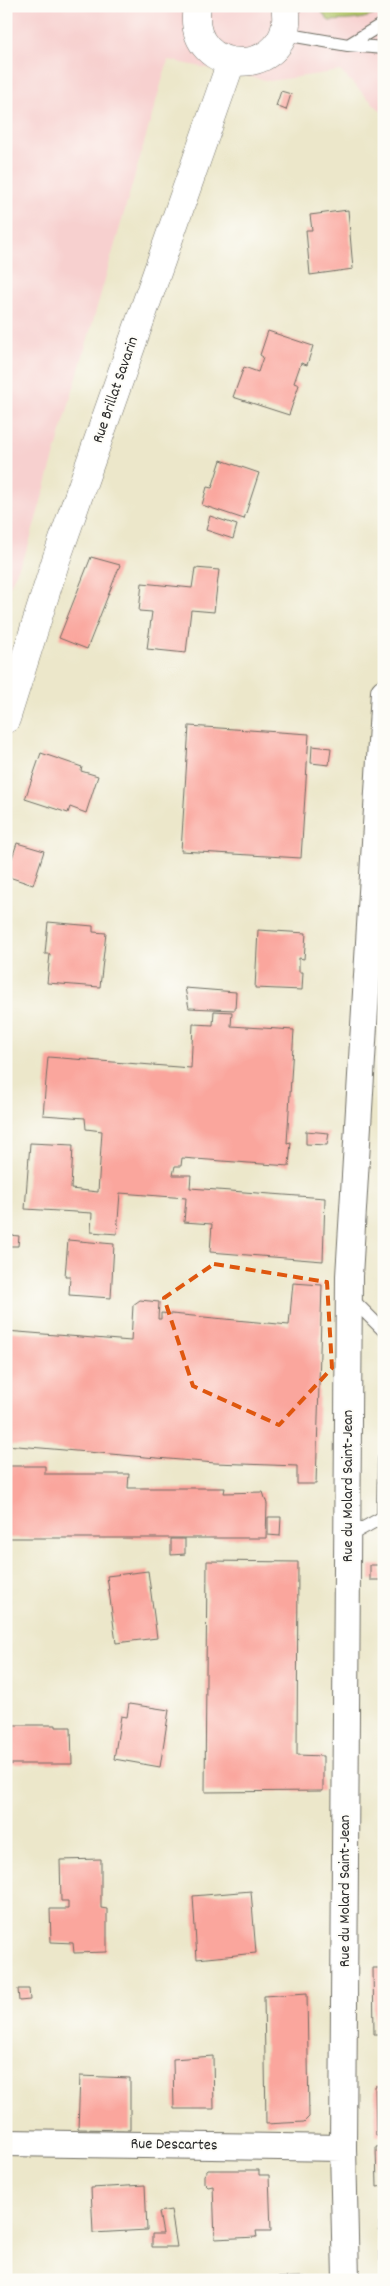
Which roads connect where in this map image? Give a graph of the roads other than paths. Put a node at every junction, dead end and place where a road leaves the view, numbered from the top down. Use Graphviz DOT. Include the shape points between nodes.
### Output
graph roads {
  1 [pos="197,6"];
  2 [pos="285,6"];
  3 [pos="384,23"];
  4 [pos="284,34"];
  5 [pos="348,45"];
  6 [pos="384,48"];
  7 [pos="231,62"];
  8 [pos="384,692"];
  9 [pos="6,719"];
  10 [pos="349,1296"];
  11 [pos="384,1331"];
  12 [pos="384,1459"];
  13 [pos="348,1537"];
  14 [pos="6,2143"];
  15 [pos="343,2148"];
  16 [pos="346,2280"];
  1 -- 7 [label="main road" via="195,19 205,47 217,57"];
  2 -- 4 [label="main road" via="287,21"];
  3 -- 5 [label="lane"];
  4 -- 5 [label="lane"];
  4 -- 7 [label="main road" via="268,54 244,64"];
  5 -- 6 [label="lane"];
  7 -- 9 [label="main road, Rue Brillat Savarin" via="56,560"];
  8 -- 10 [label="street, Rue du Molard Saint-Jean"];
  10 -- 11 [label="lane"];
  10 -- 13 [label="street, Rue du Molard Saint-Jean"];
  12 -- 13 [label="lane" via="383,1516"];
  13 -- 15 [label="street, Rue du Molard Saint-Jean"];
  14 -- 15 [label="street, Rue Descartes"];
  15 -- 16 [label="street, Rue du Molard Saint-Jean"];
}
